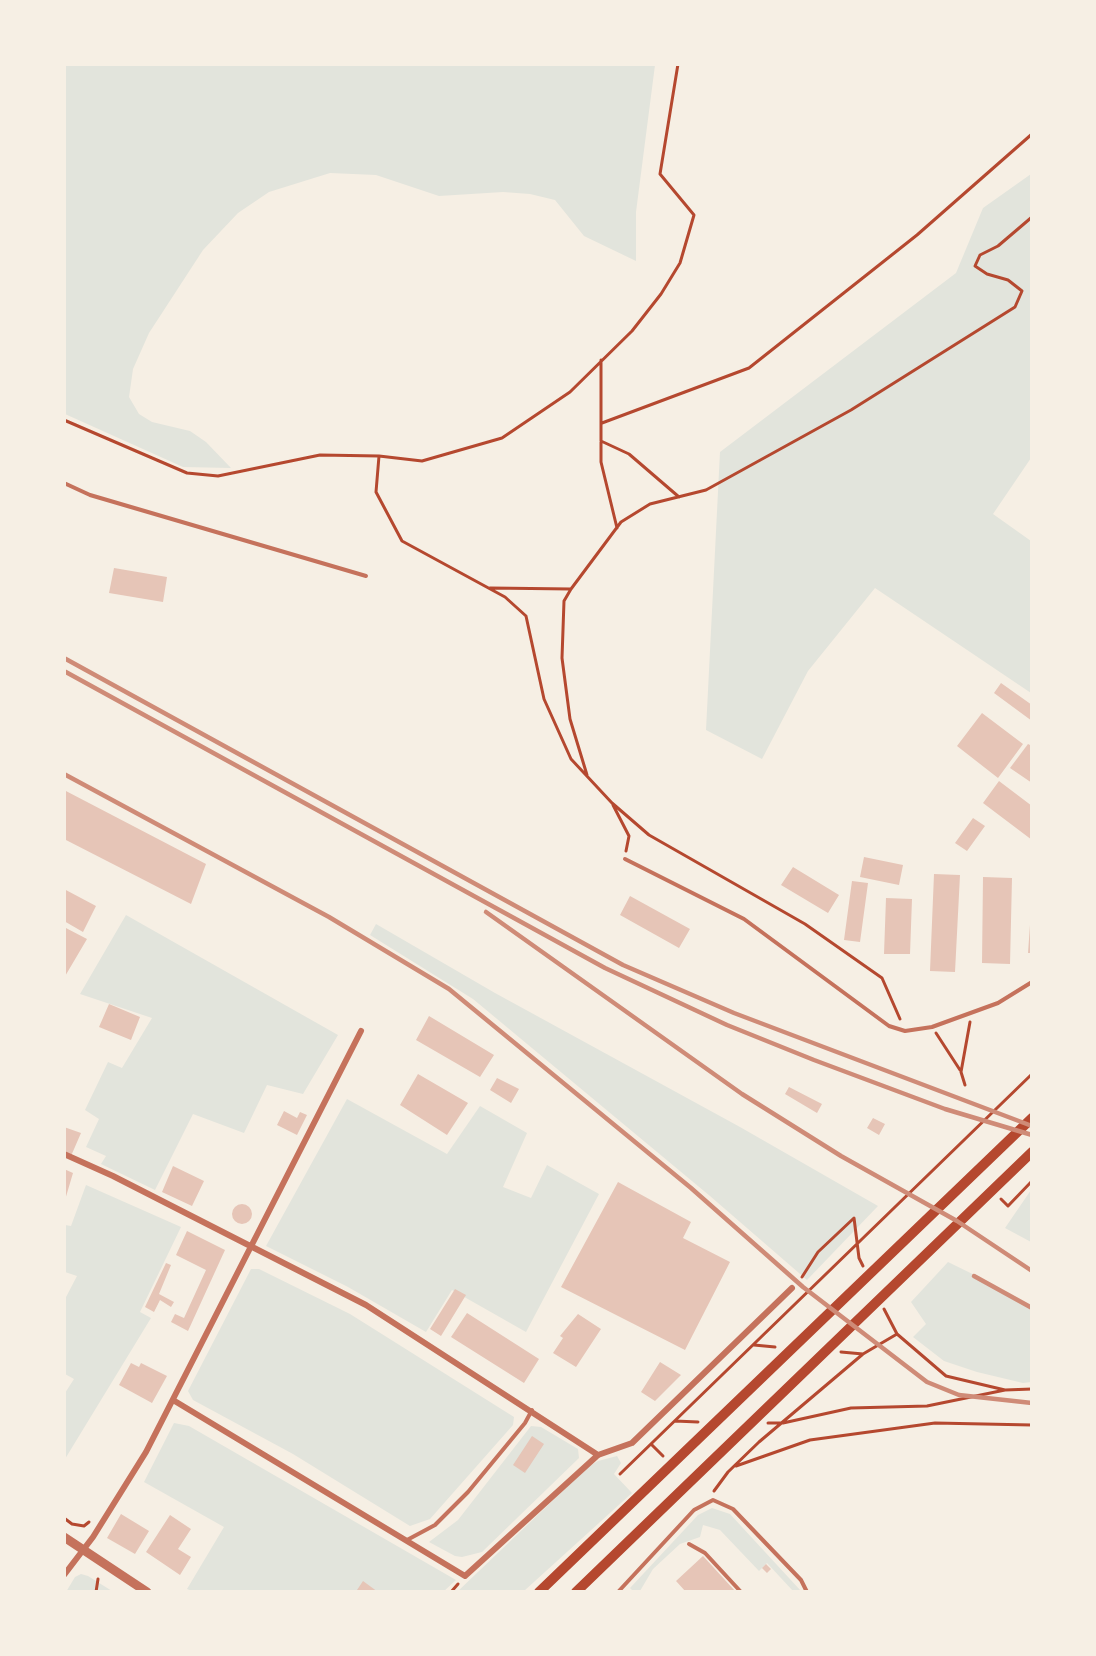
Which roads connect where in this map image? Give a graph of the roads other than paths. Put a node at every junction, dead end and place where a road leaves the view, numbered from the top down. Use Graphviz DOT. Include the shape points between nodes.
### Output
graph roads {
  1 [pos="64,483"];
  2 [pos="366,576"];
  3 [pos="625,859"];
  4 [pos="1032,982"];
  5 [pos="361,1031"];
  6 [pos="1032,1118"];
  7 [pos="1032,1152"];
  8 [pos="64,1154"];
  9 [pos="251,1248"];
  10 [pos="792,1288"];
  11 [pos="174,1400"];
  12 [pos="532,1410"];
  13 [pos="598,1455"];
  14 [pos="64,1537"];
  15 [pos="407,1540"];
  16 [pos="689,1544"];
  17 [pos="83,1549"];
  18 [pos="64,1575"];
  19 [pos="147,1592"];
  20 [pos="539,1592"];
  21 [pos="576,1592"];
  22 [pos="618,1592"];
  23 [pos="741,1592"];
  24 [pos="807,1592"];
  1 -- 2 [label="lane" via="90,495"];
  3 -- 4 [label="lane" via="744,919 889,1026 905,1031 932,1027 998,1004"];
  5 -- 9 [label="street"];
  6 -- 20 [label="main road"];
  7 -- 21 [label="main road"];
  8 -- 9 [label="street"];
  9 -- 11 [label="street"];
  9 -- 12 [label="street" via="366,1305"];
  10 -- 13 [label="street" via="632,1443"];
  11 -- 15 [label="street"];
  11 -- 17 [label="street"];
  12 -- 13 [label="street"];
  12 -- 15 [label="lane" via="468,1492 435,1525"];
  13 -- 15 [label="street" via="465,1576"];
  14 -- 17 [label="street"];
  16 -- 23 [label="lane" via="705,1554"];
  17 -- 18 [label="street"];
  17 -- 19 [label="street"];
  22 -- 24 [label="lane" via="694,1510 707,1502 720,1501 733,1509 801,1580"];
}
